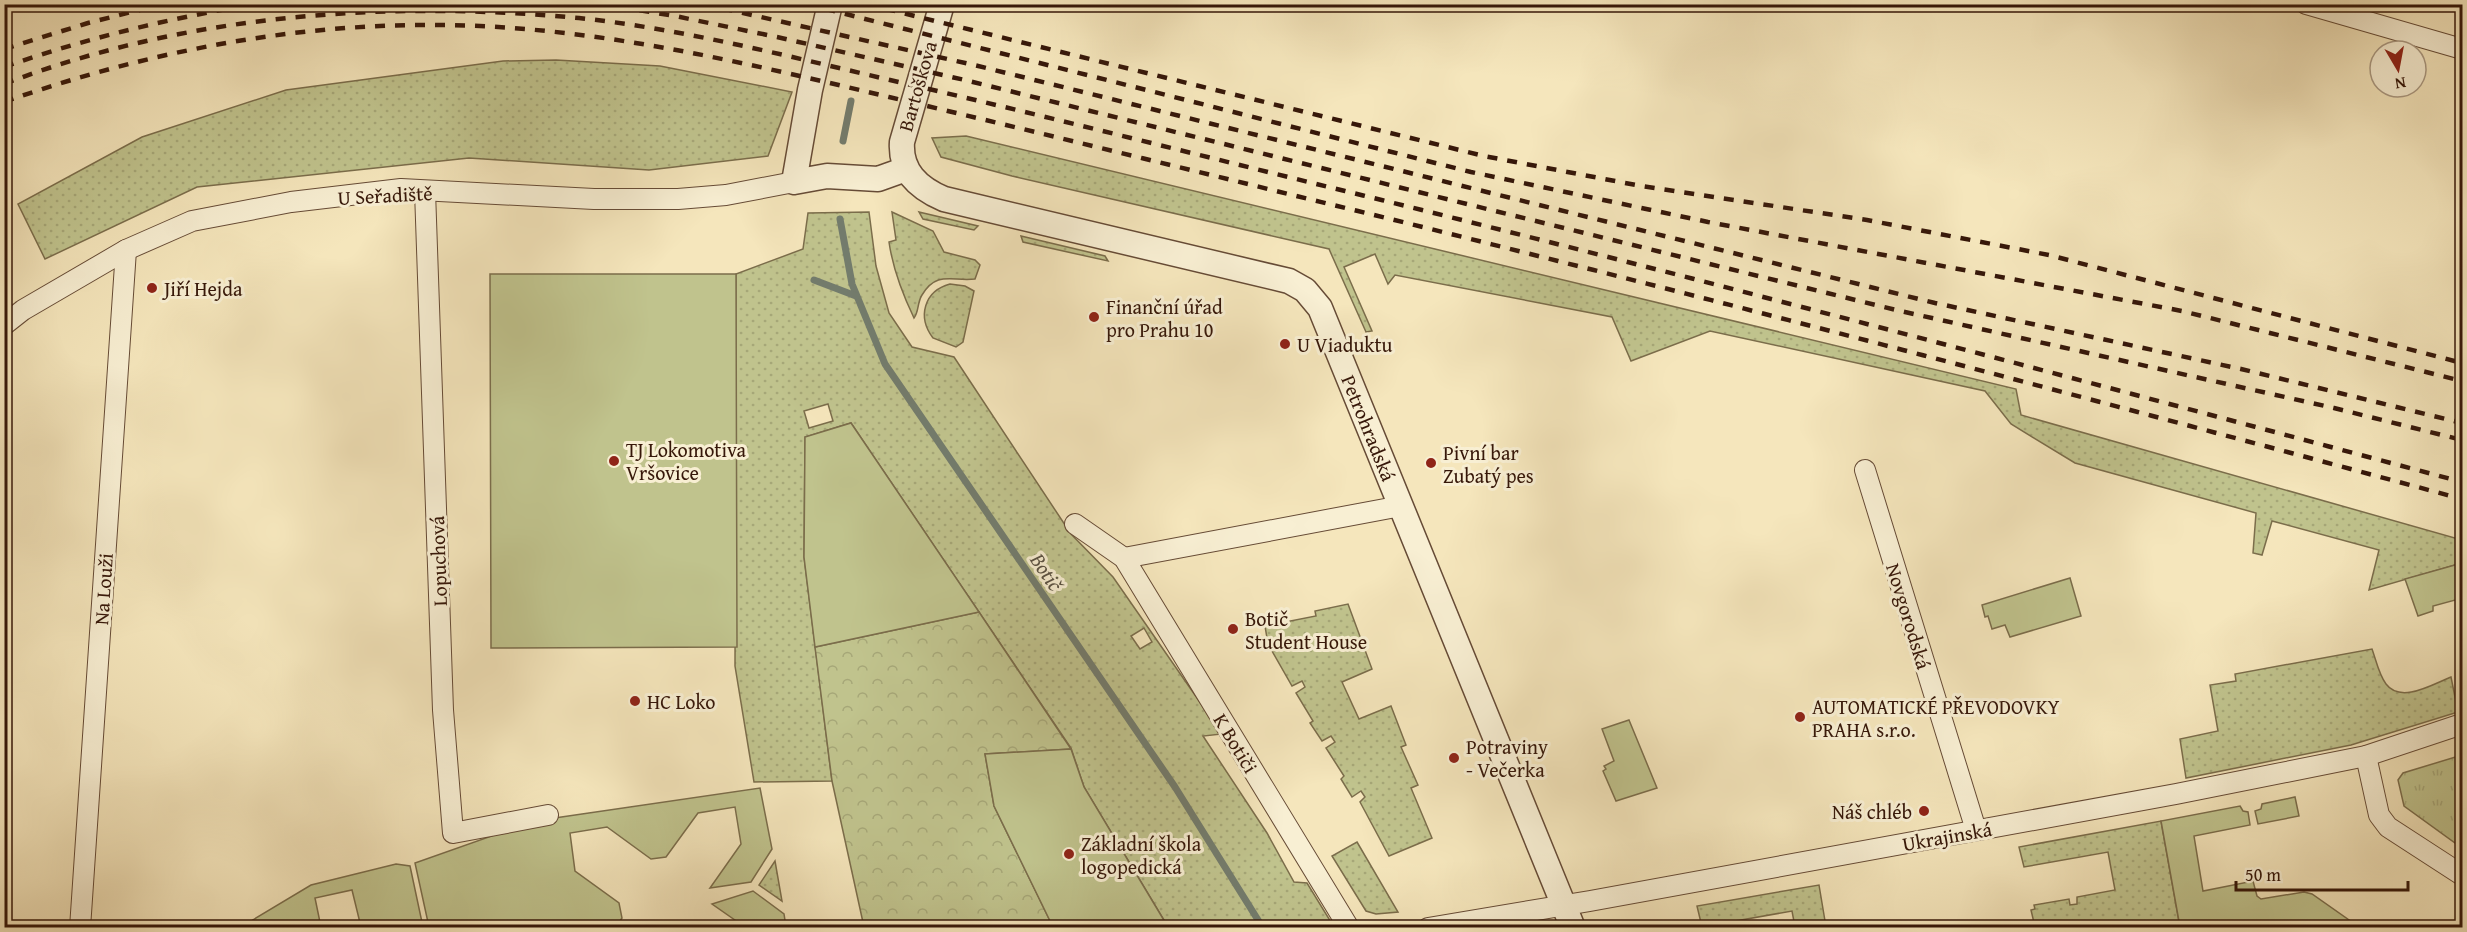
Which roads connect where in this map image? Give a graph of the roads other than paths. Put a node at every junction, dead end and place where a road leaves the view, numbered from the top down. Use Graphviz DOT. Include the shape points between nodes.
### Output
graph roads {
  1 [pos="830,4"];
  2 [pos="942,4"];
  3 [pos="2306,4"];
  4 [pos="2463,49"];
  5 [pos="906,169"];
  6 [pos="794,182"];
  7 [pos="425,191"];
  8 [pos="126,250"];
  9 [pos="4,325"];
  10 [pos="1864,470"];
  11 [pos="1401,506"];
  12 [pos="1075,524"];
  13 [pos="1124,558"];
  14 [pos="2463,724"];
  15 [pos="2366,756"];
  16 [pos="548,815"];
  17 [pos="1976,830"];
  18 [pos="2463,875"];
  19 [pos="1569,916"];
  20 [pos="80,927"];
  21 [pos="1349,927"];
  22 [pos="1428,927"];
  1 -- 6 [label="street"];
  2 -- 5 [label="street, Bartoškova" via="902,142"];
  3 -- 4 [label="street"];
  5 -- 6 [label="street" via="878,179 827,176"];
  5 -- 11 [label="street, Petrohradská" via="920,186 944,199 1289,281 1305,290 1320,308"];
  6 -- 7 [label="street, U Seřadiště" via="726,195 678,199"];
  7 -- 8 [label="street, U Seřadiště" via="401,189 291,202 192,221"];
  7 -- 16 [label="street, Lopuchová" via="443,710 453,833"];
  8 -- 9 [label="street, U Seřadiště"];
  8 -- 20 [label="street, Na Louži"];
  10 -- 17 [label="street, Novgorodská"];
  11 -- 13 [label="street"];
  11 -- 19 [label="street, Petrohradská"];
  12 -- 13 [label="street, K Botiči"];
  13 -- 21 [label="street, K Botiči"];
  14 -- 15 [label="street, Ukrajinská"];
  15 -- 17 [label="street, Ukrajinská"];
  15 -- 18 [label="street" via="2379,815 2388,827"];
  17 -- 19 [label="street, Ukrajinská"];
  19 -- 22 [label="street, Ukrajinská"];
}
